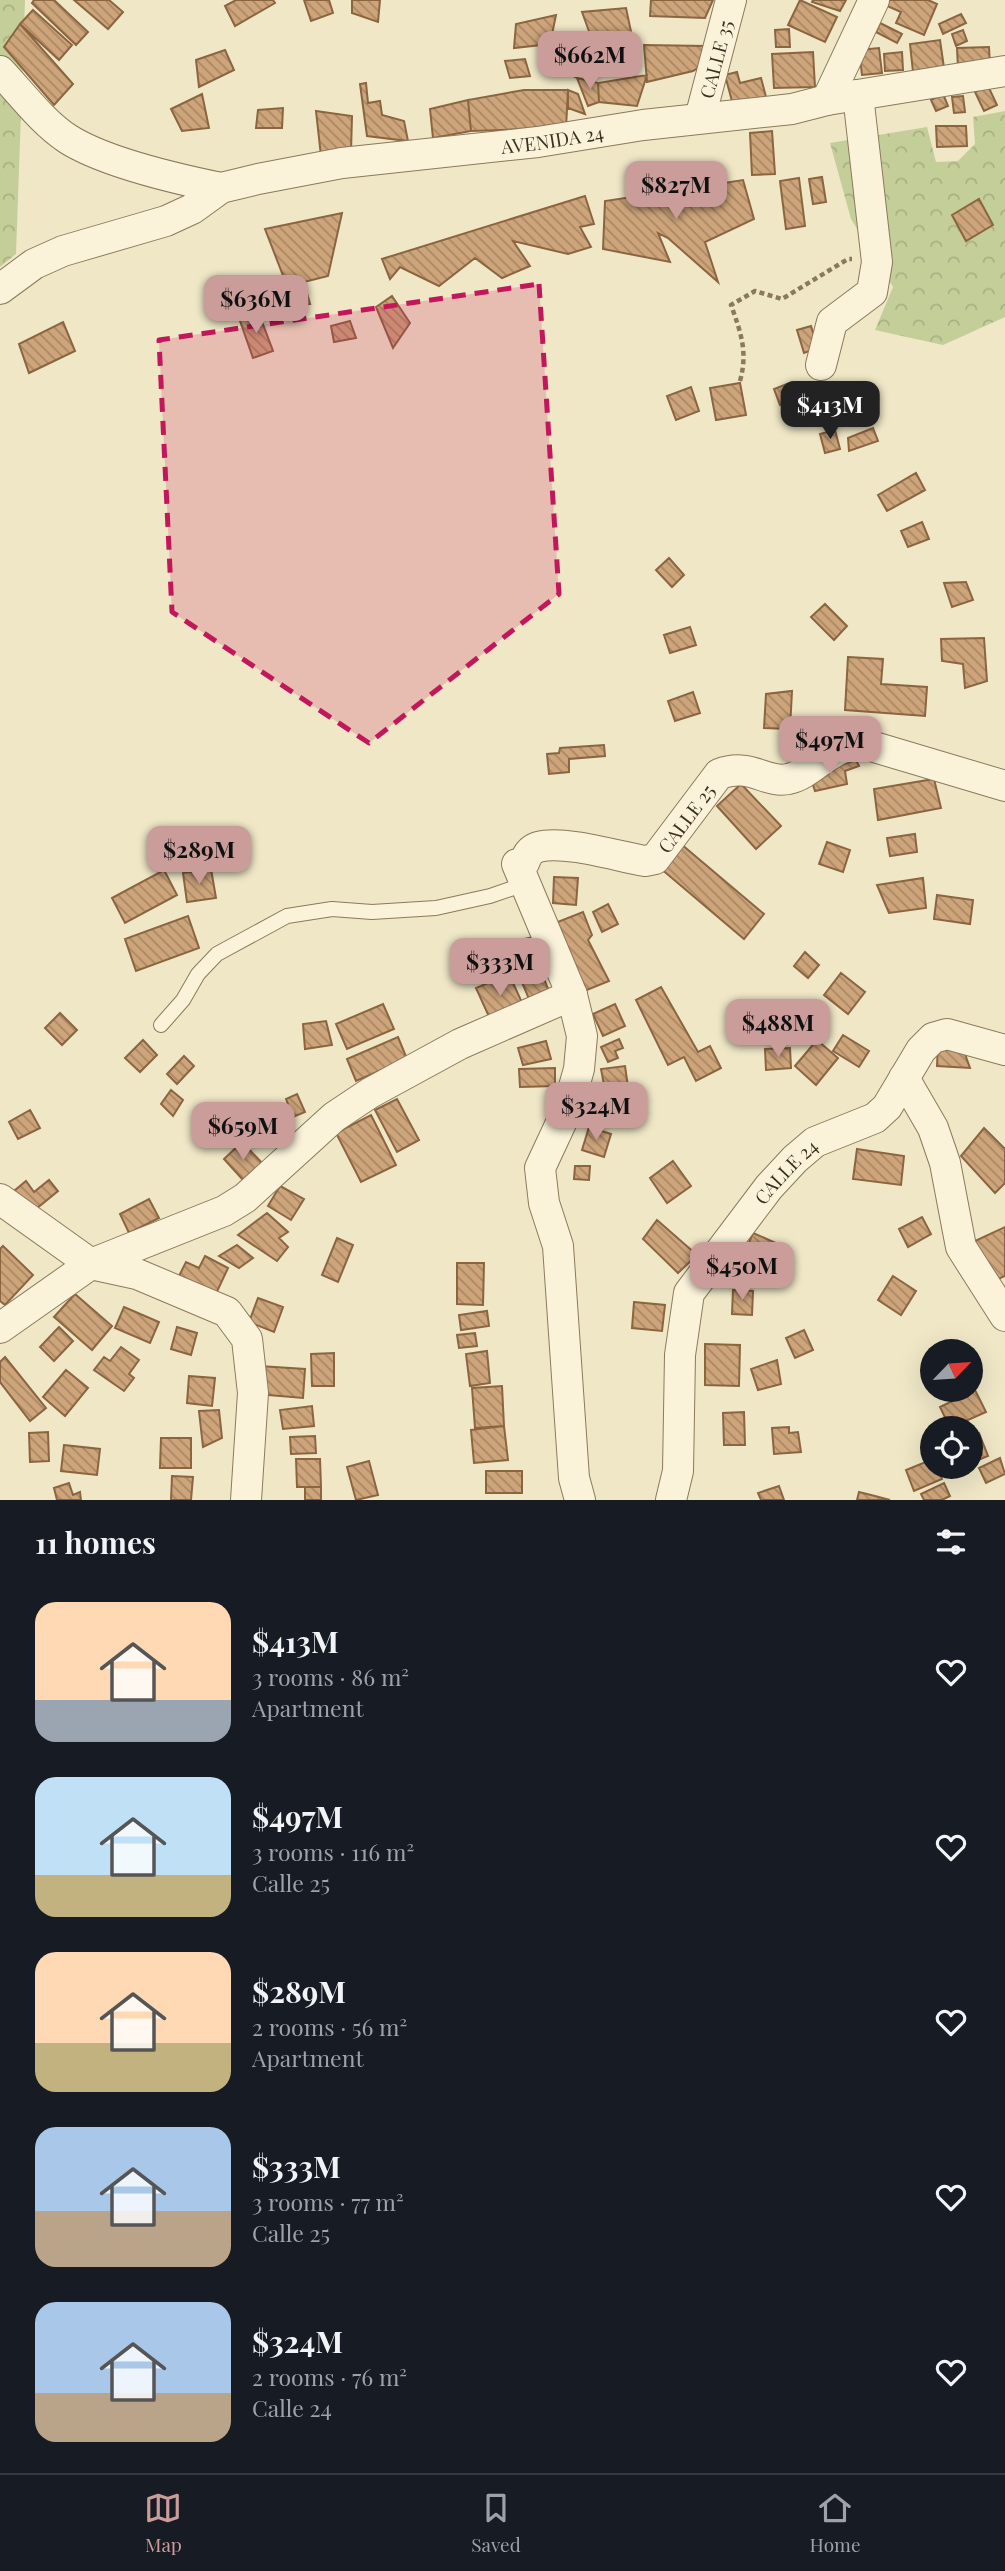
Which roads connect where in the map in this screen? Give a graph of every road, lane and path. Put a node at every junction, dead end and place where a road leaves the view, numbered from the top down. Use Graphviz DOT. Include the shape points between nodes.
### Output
graph roads {
  1 [pos="731,0"];
  2 [pos="874,0"];
  3 [pos="0,71"];
  4 [pos="1005,71"];
  5 [pos="858,95"];
  6 [pos="827,100"];
  7 [pos="700,118"];
  8 [pos="221,188"];
  9 [pos="877,262"];
  10 [pos="0,289"];
  11 [pos="821,365"];
  12 [pos="740,381"];
  13 [pos="1005,786"];
  14 [pos="525,874"];
  15 [pos="572,995"];
  16 [pos="161,1025"];
  17 [pos="1005,1050"];
  18 [pos="904,1078"];
  19 [pos="0,1199"];
  20 [pos="91,1264"];
  21 [pos="1005,1317"];
  22 [pos="0,1328"];
  23 [pos="246,1500"];
  24 [pos="580,1500"];
  25 [pos="671,1500"];
  1 -- 7 [label="street, CALLE 35"];
  2 -- 6 [label="street"];
  3 -- 8 [label="street" via="67,139 151,171"];
  4 -- 5 [label="street, AVENIDA 24"];
  5 -- 6 [label="street, AVENIDA 24"];
  5 -- 9 [label="street"];
  6 -- 7 [label="street, AVENIDA 24" via="792,109"];
  7 -- 8 [label="street, AVENIDA 24" via="538,142 342,163"];
  8 -- 10 [label="street, AVENIDA 24" via="175,217 34,264"];
  9 -- 11 [label="street" via="872,292 832,322"];
  9 -- 12 [label="path" via="848,259 782,299 755,291 731,305 744,341"];
  13 -- 14 [label="street, CALLE 25" via="861,743 846,745 784,780 733,769 719,774 655,859 537,847 528,853"];
  14 -- 15 [label="street"];
  14 -- 16 [label="lane" via="491,896 436,908 332,909 287,916 217,954"];
  15 -- 20 [label="street" via="460,1044 370,1093 334,1117 244,1198 223,1211"];
  15 -- 24 [label="street" via="582,1036 579,1069 568,1108 541,1168 544,1203 558,1246"];
  17 -- 18 [label="street, CALLE 24" via="947,1034 933,1038 921,1050"];
  18 -- 21 [label="street" via="933,1128 945,1163 961,1247"];
  18 -- 25 [label="street, CALLE 24" via="875,1118 815,1142 795,1158 693,1283 684,1312 678,1471"];
  19 -- 20 [label="street"];
  20 -- 22 [label="street"];
  20 -- 23 [label="street" via="137,1274 227,1312 247,1339 253,1393"];
}
